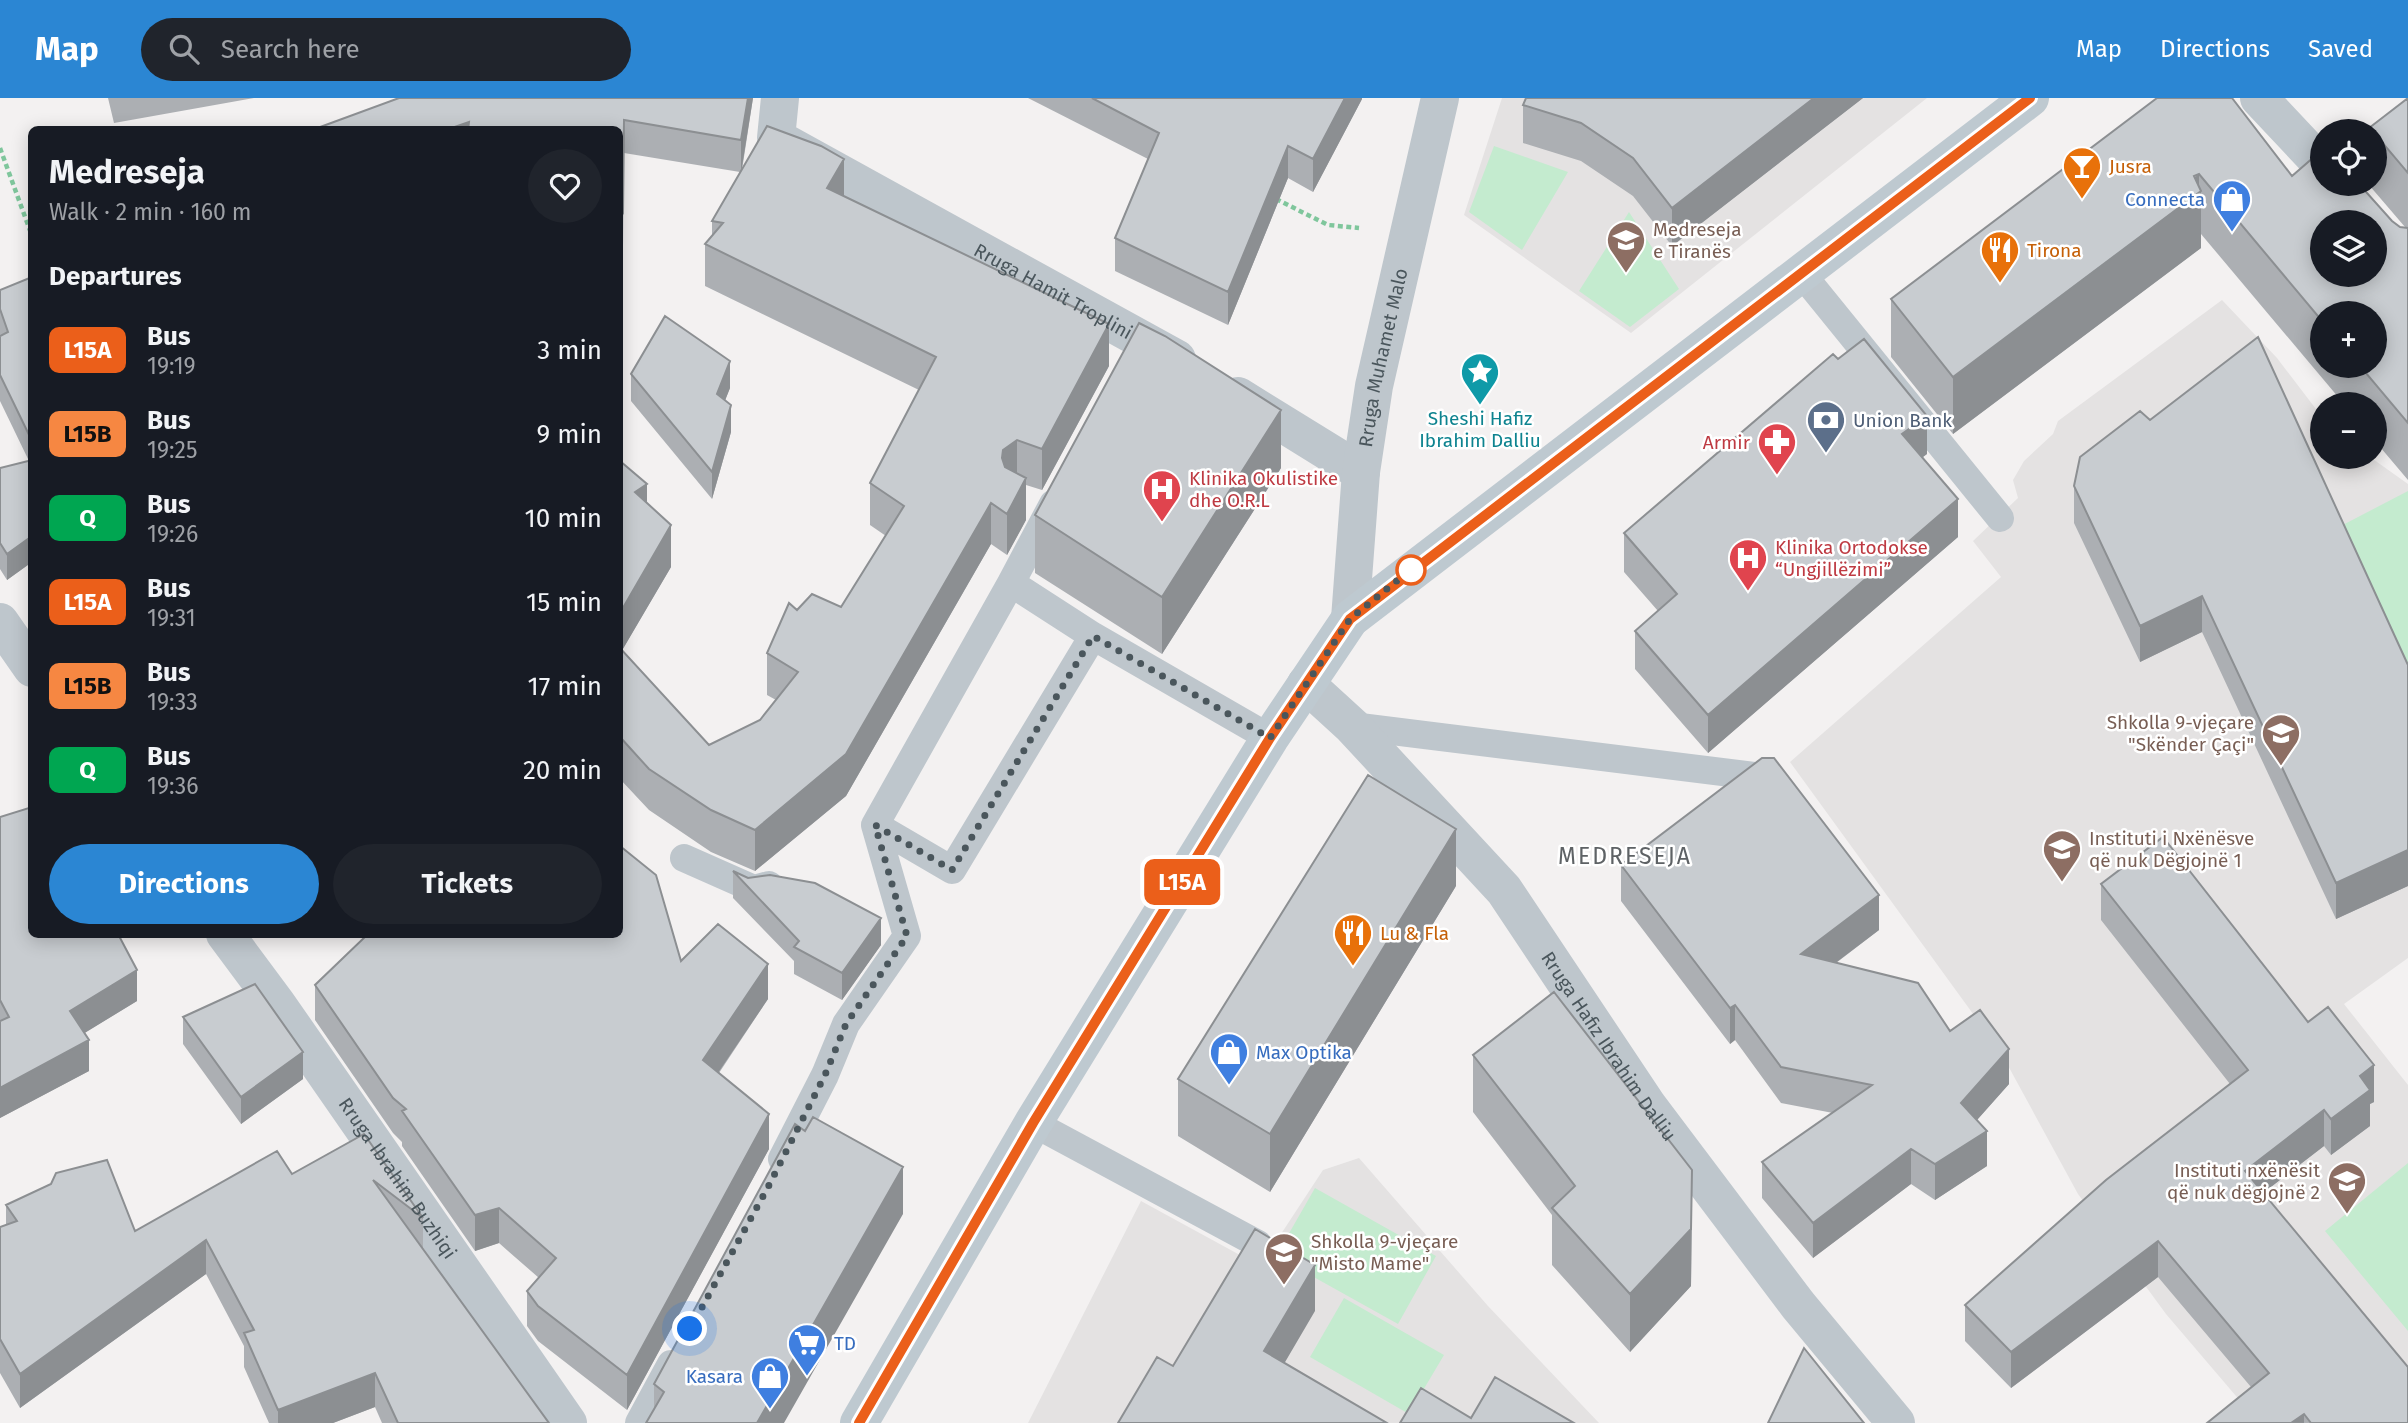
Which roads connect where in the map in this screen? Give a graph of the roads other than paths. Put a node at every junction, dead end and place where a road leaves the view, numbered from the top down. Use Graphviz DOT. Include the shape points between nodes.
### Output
graph roads {
  1 [pos="780,98"];
  2 [pos="1440,98"];
  3 [pos="2030,98"];
  4 [pos="2259,98"];
  5 [pos="2310,152"];
  6 [pos="1802,274"];
  7 [pos="1361,472"];
  8 [pos="1068,477"];
  9 [pos="2000,518"];
  10 [pos="1011,583"];
  11 [pos="1350,619"];
  12 [pos="0,622"];
  13 [pos="1093,636"];
  14 [pos="28,662"];
  15 [pos="1306,684"];
  16 [pos="1352,726"];
  17 [pos="1270,738"];
  18 [pos="1771,778"];
  19 [pos="875,825"];
  20 [pos="684,858"];
  21 [pos="790,879"];
  22 [pos="872,919"];
  23 [pos="907,936"];
  24 [pos="228,938"];
  25 [pos="1033,1123"];
  26 [pos="773,1178"];
  27 [pos="1258,1244"];
  28 [pos="684,1341"];
  29 [pos="568,1423"];
  30 [pos="639,1423"];
  31 [pos="859,1423"];
  32 [pos="1896,1423"];
  1 -- 7 [label="street, Rruga Hamit Troplini" via="776,138 1137,349"];
  2 -- 7 [label="street, Rruga Muhamet Malo" via="1374,386"];
  3 -- 6 [label="main road"];
  4 -- 5 [label="street"];
  6 -- 9 [label="lane"];
  6 -- 11 [label="main road"];
  7 -- 11 [label="street, Rruga Muhamet Malo"];
  8 -- 10 [label="lane" via="1039,507"];
  10 -- 13 [label="lane"];
  10 -- 19 [label="lane"];
  11 -- 15 [label="main road"];
  12 -- 14 [label="street"];
  13 -- 17 [label="lane"];
  13 -- 19 [label="lane" via="952,870"];
  15 -- 16 [label="street, Rruga Hafiz Ibrahim Dalliu"];
  15 -- 17 [label="main road"];
  16 -- 18 [label="lane"];
  16 -- 32 [label="street, Rruga Hafiz Ibrahim Dalliu" via="1504,890 1648,1106 1798,1305"];
  17 -- 25 [label="main road"];
  19 -- 23 [label="lane"];
  20 -- 21 [label="lane" via="754,889"];
  22 -- 23 [label="lane"];
  23 -- 26 [label="lane" via="846,1024"];
  24 -- 29 [label="street, Rruga Ibrahim Buzhiqi"];
  25 -- 27 [label="lane"];
  25 -- 31 [label="main road"];
  28 -- 30 [label="lane"];
}
